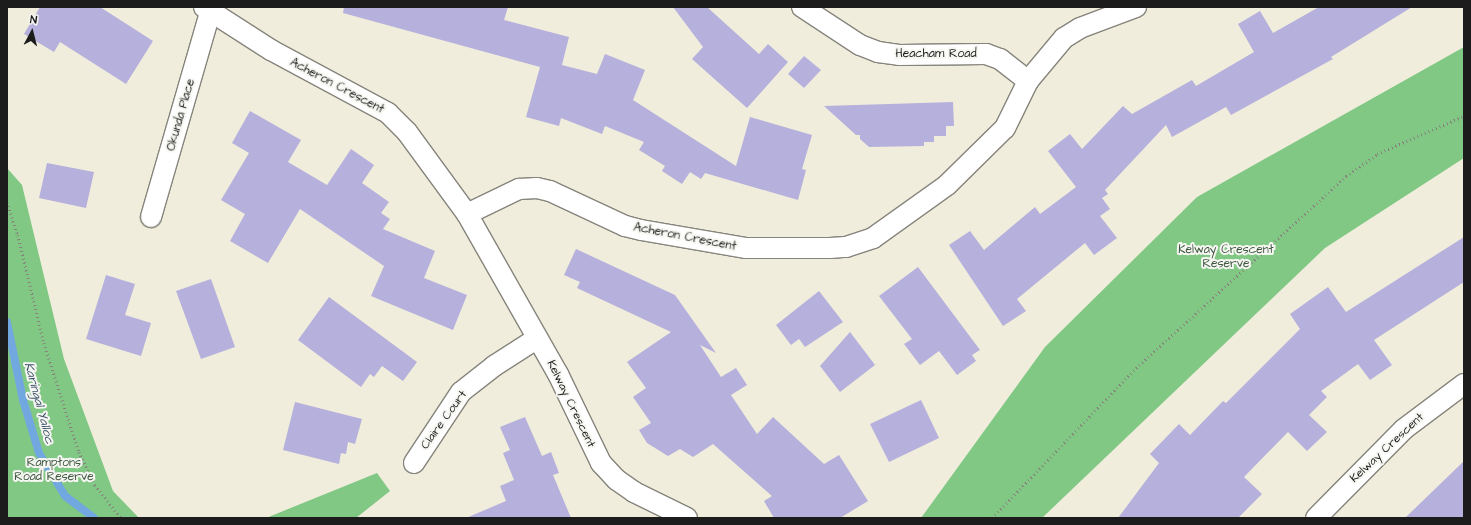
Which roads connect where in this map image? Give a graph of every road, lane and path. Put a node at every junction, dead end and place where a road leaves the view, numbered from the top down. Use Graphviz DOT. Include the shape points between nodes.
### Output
graph roads {
  1 [pos="802,7"];
  2 [pos="1136,7"];
  3 [pos="207,10"];
  4 [pos="1028,81"];
  5 [pos="1464,116"];
  6 [pos="7,202"];
  7 [pos="467,214"];
  8 [pos="151,217"];
  9 [pos="536,339"];
  10 [pos="1464,384"];
  11 [pos="414,463"];
  12 [pos="121,518"];
  13 [pos="687,518"];
  14 [pos="992,518"];
  15 [pos="1316,518"];
  1 -- 4 [label="street, Heacham Road" via="860,45 878,52 899,55 986,54 1000,59"];
  2 -- 4 [label="street, Acheron Crescent" via="1080,28 1064,38"];
  3 -- 7 [label="street, Acheron Crescent" via="271,50 388,114 407,132"];
  3 -- 8 [label="street, Okunda Place"];
  4 -- 7 [label="street, Acheron Crescent" via="1005,128 948,185 873,238 846,247 746,248 649,232 625,226 550,191 537,188 519,189"];
  5 -- 14 [label="path" via="1377,154 1346,176 1136,368"];
  6 -- 12 [label="path" via="18,235 48,357 79,452 95,485"];
  7 -- 9 [label="street, Kelway Crescent"];
  9 -- 11 [label="street, Claire Court" via="494,366 461,392"];
  9 -- 13 [label="street, Kelway Crescent" via="558,374 601,463 617,480 634,492"];
  10 -- 15 [label="street, Kelway Crescent" via="1404,429"];
}
